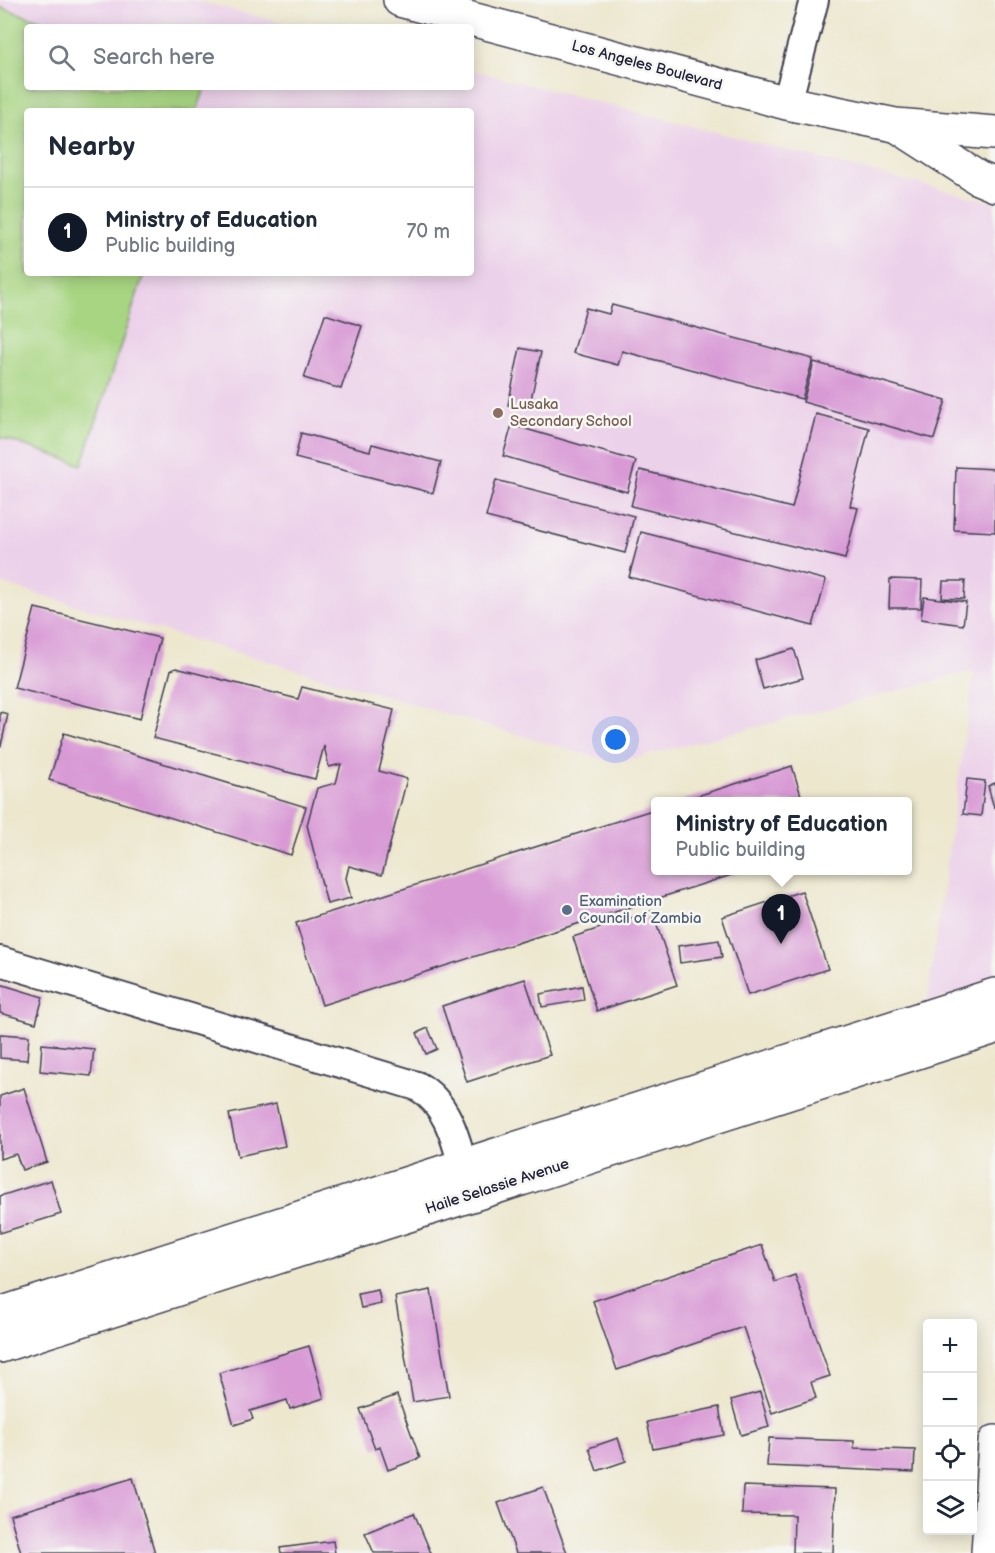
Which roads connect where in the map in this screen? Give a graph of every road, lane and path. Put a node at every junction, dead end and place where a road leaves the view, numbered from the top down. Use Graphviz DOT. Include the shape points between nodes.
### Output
graph roads {
  1 [pos="400,0"];
  2 [pos="814,0"];
  3 [pos="787,103"];
  4 [pos="995,114"];
  5 [pos="895,125"];
  6 [pos="995,133"];
  7 [pos="995,167"];
  8 [pos="995,184"];
  9 [pos="0,961"];
  10 [pos="995,995"];
  11 [pos="995,1027"];
  12 [pos="467,1180"];
  13 [pos="0,1314"];
  14 [pos="0,1346"];
  15 [pos="995,1442"];
  16 [pos="988,1553"];
  1 -- 3 [label="main road, Los Angeles Boulevard"];
  2 -- 3 [label="street"];
  3 -- 5 [label="main road, Los Angeles Boulevard"];
  4 -- 5 [label="main road, Los Angeles Boulevard"];
  5 -- 6 [label="main road, Los Angeles Boulevard"];
  5 -- 7 [label="main road, Los Angeles Boulevard"];
  5 -- 8 [label="main road, Los Angeles Boulevard" via="978,178"];
  9 -- 12 [label="street" via="417,1086 431,1093 444,1109"];
  10 -- 12 [label="main road, Haile Selassie Avenue"];
  11 -- 12 [label="main road, Haile Selassie Avenue"];
  12 -- 13 [label="main road, Haile Selassie Avenue"];
  12 -- 14 [label="main road, Haile Selassie Avenue"];
  15 -- 16 [label="main road"];
}
